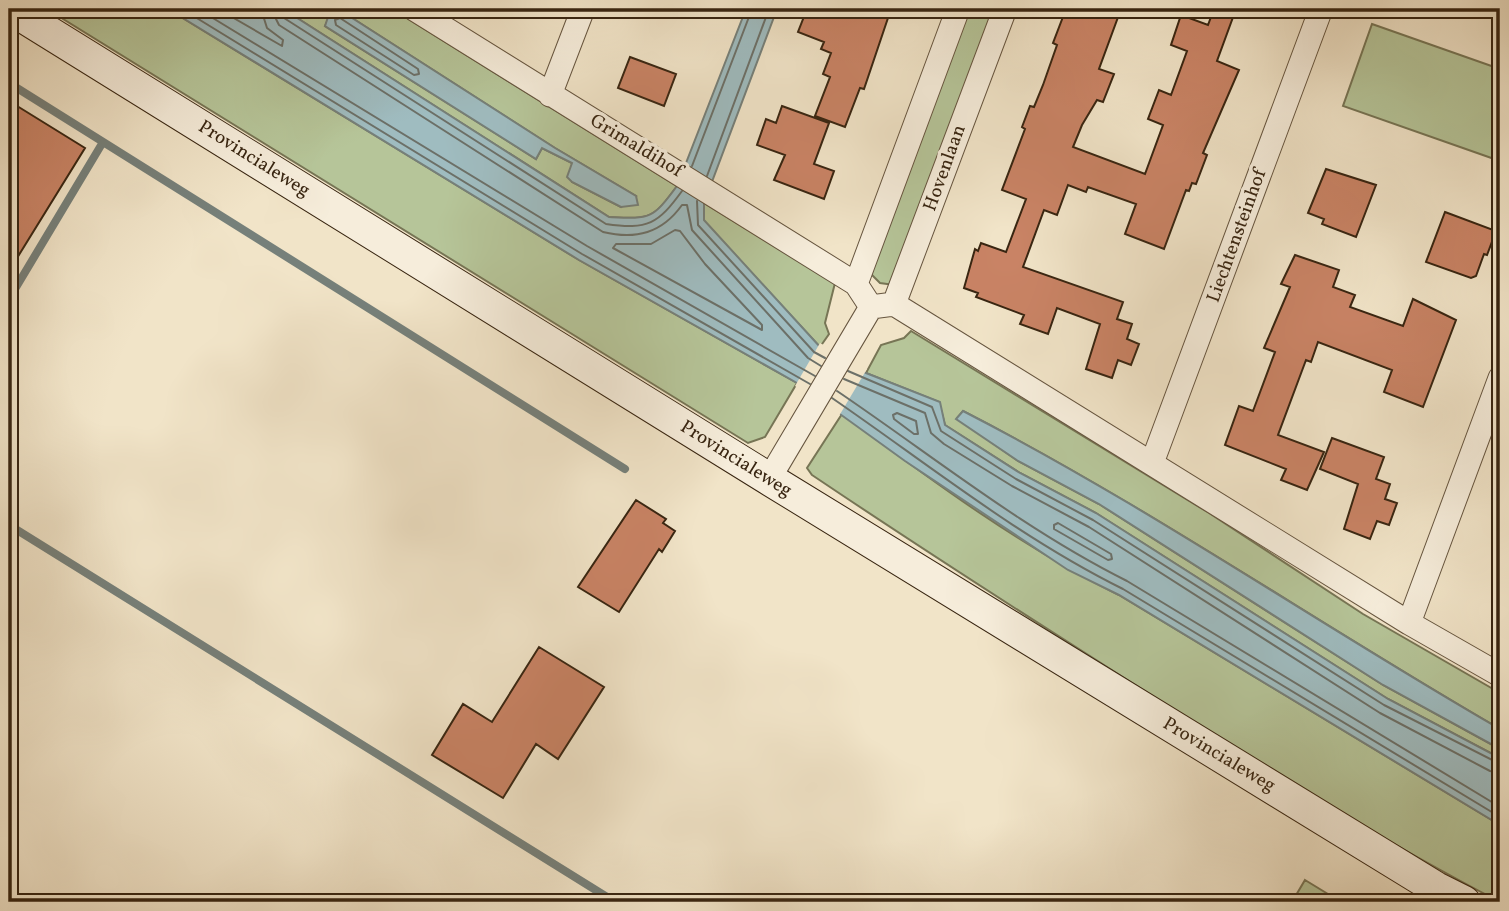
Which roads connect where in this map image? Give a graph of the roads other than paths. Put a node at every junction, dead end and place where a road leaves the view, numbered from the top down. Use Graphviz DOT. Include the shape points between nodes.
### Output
graph roads {
  1 [pos="11,9"];
  2 [pos="414,9"];
  3 [pos="583,9"];
  4 [pos="958,9"];
  5 [pos="1005,9"];
  6 [pos="1321,9"];
  7 [pos="550,94"];
  8 [pos="856,284"];
  9 [pos="894,304"];
  10 [pos="871,307"];
  11 [pos="1500,379"];
  12 [pos="1152,463"];
  13 [pos="768,480"];
  14 [pos="1409,623"];
  15 [pos="1500,675"];
  16 [pos="1464,902"];
  1 -- 13 [label="main road, Provincialeweg"];
  2 -- 7 [label="street, Grimaldihof"];
  3 -- 7 [label="street"];
  4 -- 8 [label="street"];
  5 -- 9 [label="street, Hovenlaan"];
  6 -- 12 [label="street, Liechtensteinhof"];
  7 -- 8 [label="street, Grimaldihof"];
  8 -- 10 [label="street"];
  9 -- 10 [label="street"];
  9 -- 12 [label="street"];
  10 -- 13 [label="street"];
  11 -- 14 [label="street"];
  12 -- 14 [label="street"];
  13 -- 16 [label="main road, Provincialeweg"];
  14 -- 15 [label="street"];
}
